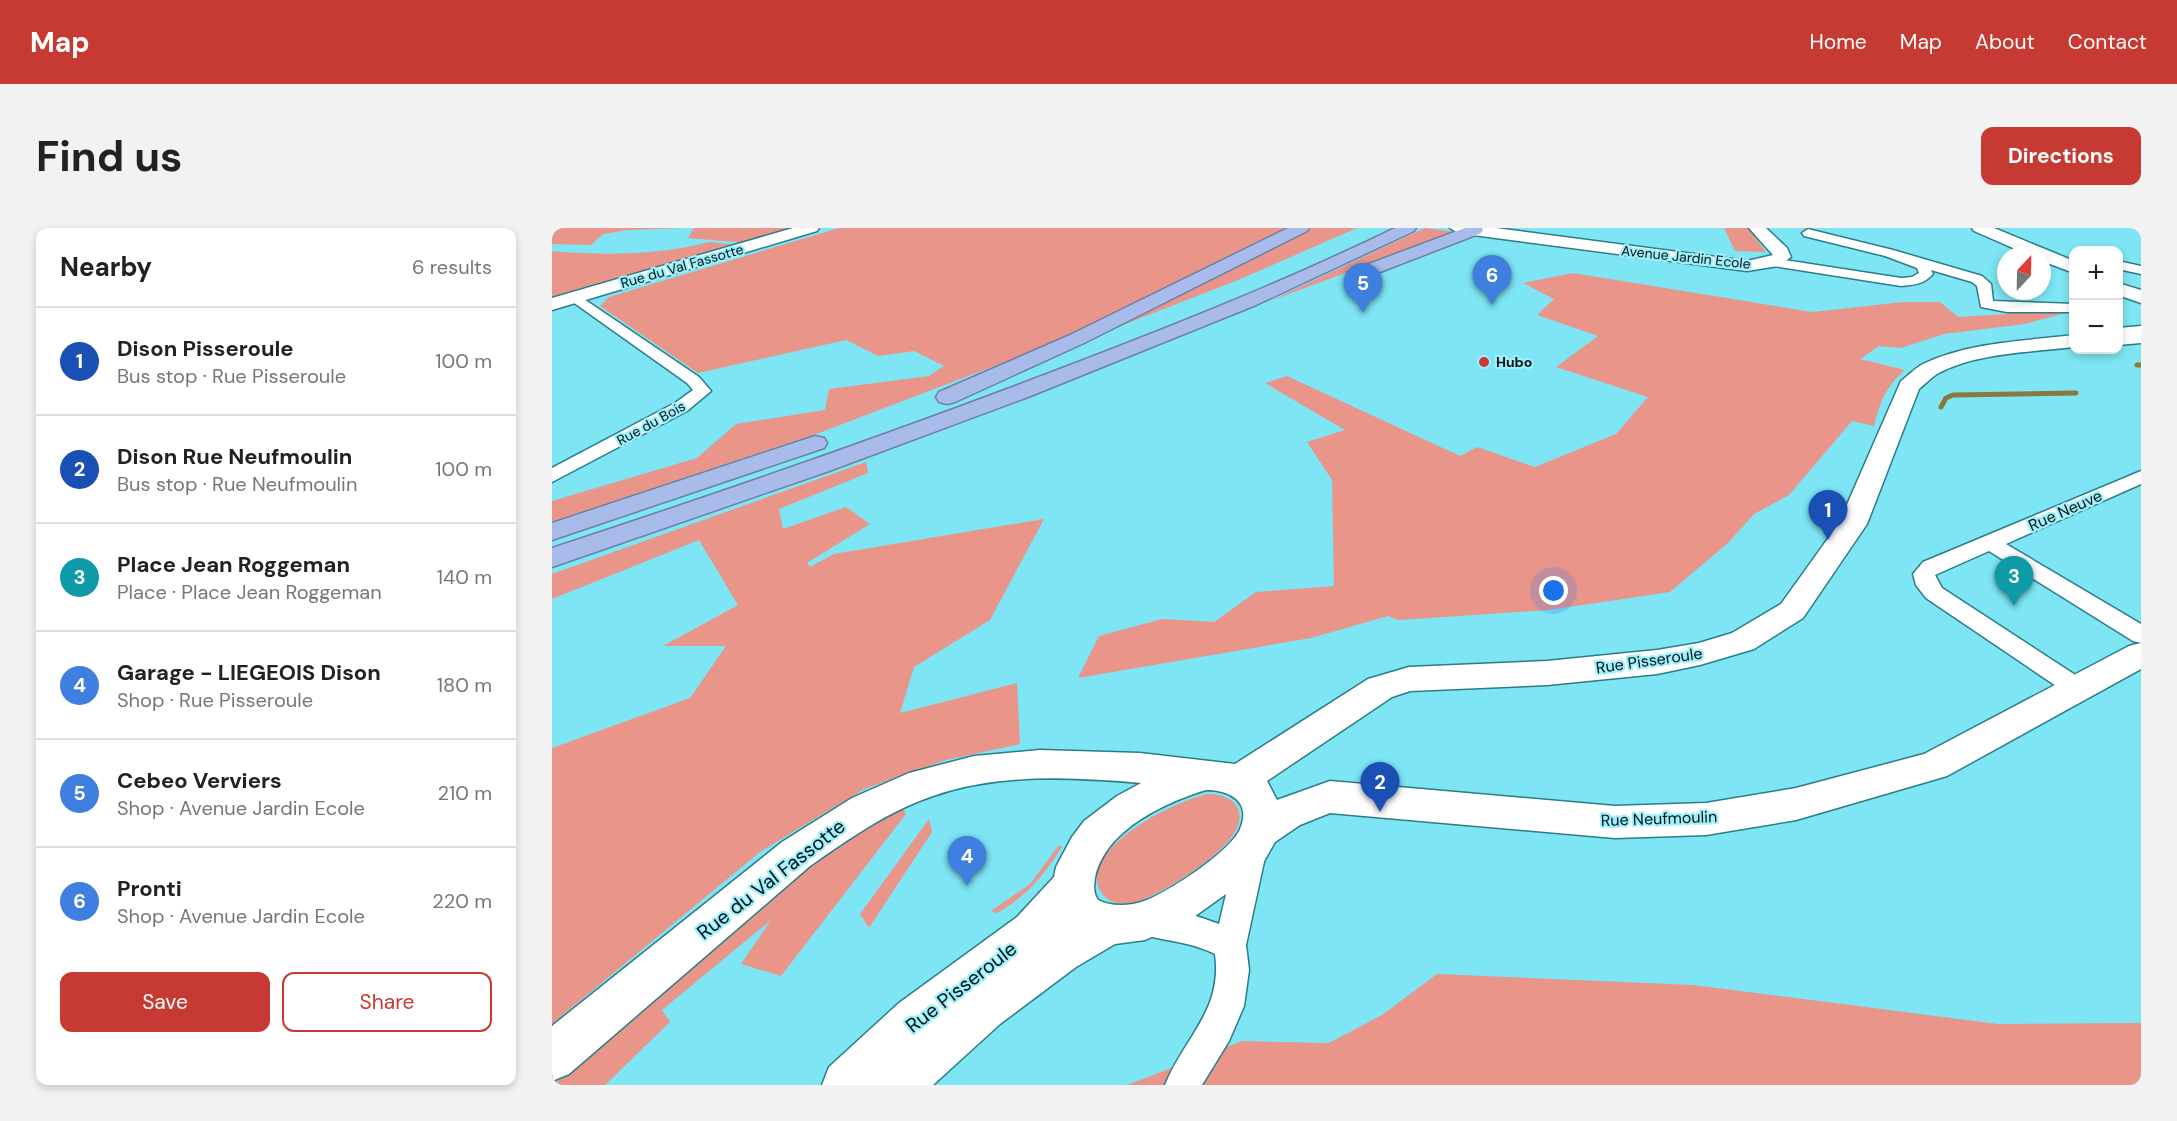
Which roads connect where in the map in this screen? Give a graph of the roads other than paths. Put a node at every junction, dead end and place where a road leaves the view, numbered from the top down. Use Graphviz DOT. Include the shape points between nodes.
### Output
graph roads {
  1 [pos="812,228"];
  2 [pos="1301,228"];
  3 [pos="1370,228"];
  4 [pos="1408,228"];
  5 [pos="1757,228"];
  6 [pos="1980,228"];
  7 [pos="1467,229"];
  8 [pos="1808,233"];
  9 [pos="1910,260"];
  10 [pos="1772,262"];
  11 [pos="2069,266"];
  12 [pos="2123,266"];
  13 [pos="2141,270"];
  14 [pos="2123,290"];
  15 [pos="575,297"];
  16 [pos="2141,297"];
  17 [pos="552,304"];
  18 [pos="2069,307"];
  19 [pos="2123,317"];
  20 [pos="2141,320"];
  21 [pos="2141,330"];
  22 [pos="2123,333"];
  23 [pos="2141,337"];
  24 [pos="2123,339"];
  25 [pos="2069,341"];
  26 [pos="1015,395"];
  27 [pos="947,397"];
  28 [pos="552,476"];
  29 [pos="2141,477"];
  30 [pos="552,532"];
  31 [pos="1990,543"];
  32 [pos="552,558"];
  33 [pos="2141,635"];
  34 [pos="2141,654"];
  35 [pos="2077,688"];
  36 [pos="1058,765"];
  37 [pos="1223,777"];
  38 [pos="1102,831"];
  39 [pos="1257,839"];
  40 [pos="1073,886"];
  41 [pos="1127,924"];
  42 [pos="1230,945"];
  43 [pos="552,1057"];
  44 [pos="847,1085"];
  45 [pos="899,1085"];
  46 [pos="1183,1085"];
  1 -- 15 [label="main road, Rue du Val Fassotte"];
  2 -- 27 [label="highway" via="1107,324"];
  3 -- 27 [label="highway" via="1165,316"];
  4 -- 26 [label="highway" via="1196,324"];
  5 -- 10 [label="main road" via="1781,252 1782,257"];
  6 -- 11 [label="main road"];
  7 -- 10 [label="main road, Avenue Jardin Ecole" via="1725,265"];
  7 -- 26 [label="highway" via="1179,341"];
  8 -- 9 [label="street"];
  9 -- 10 [label="street, Avenue Jardin Ecole" via="1926,271 1922,278 1891,281"];
  9 -- 18 [label="street" via="1977,279 1984,284 1986,304 1996,308"];
  12 -- 13 [label="street"];
  14 -- 16 [label="main road"];
  15 -- 17 [label="main road, Rue du Val Fassotte"];
  15 -- 28 [label="street, Rue du Bois" via="703,391 681,407"];
  19 -- 20 [label="street"];
  21 -- 22 [label="street"];
  23 -- 24 [label="main road"];
  25 -- 37 [label="main road, Rue Pisseroule" via="1953,360 1929,370 1909,386 1853,524 1792,611 1743,640 1657,662 1547,673 1409,679 1380,688"];
  26 -- 32 [label="highway"];
  27 -- 30 [label="highway"];
  29 -- 31 [label="street, Rue Neuve"];
  31 -- 33 [label="street"];
  31 -- 35 [label="street, Rue Neuve" via="1931,567 1924,574 1927,585"];
  34 -- 35 [label="main road, Rue Neufmoulin"];
  35 -- 39 [label="main road, Rue Neufmoulin" via="1934,766 1796,804 1706,819 1615,822 1330,797 1278,816"];
  36 -- 37 [label="main road, Rue du Val Fassotte"];
  36 -- 38 [label="main road, Rue du Val Fassotte" via="1097,783 1104,793"];
  36 -- 43 [label="main road, Rue du Val Fassotte" via="992,767 940,778 862,811 758,884"];
  37 -- 38 [label="main road, Rue Pisseroule" via="1159,791"];
  37 -- 39 [label="main road" via="1252,788 1260,801 1264,814"];
  38 -- 40 [label="main road, Rue Pisseroule" via="1077,867"];
  39 -- 41 [label="main road, Rue Pisseroule" via="1201,892"];
  39 -- 42 [label="street"];
  40 -- 41 [label="main road" via="1077,904 1090,918"];
  40 -- 44 [label="main road, Rue Pisseroule" via="1032,931 916,1018"];
  41 -- 42 [label="street" via="1175,924 1203,931"];
  41 -- 45 [label="main road, Rue Pisseroule" via="1071,944 998,997"];
  42 -- 46 [label="street" via="1231,995 1213,1037"];
}
